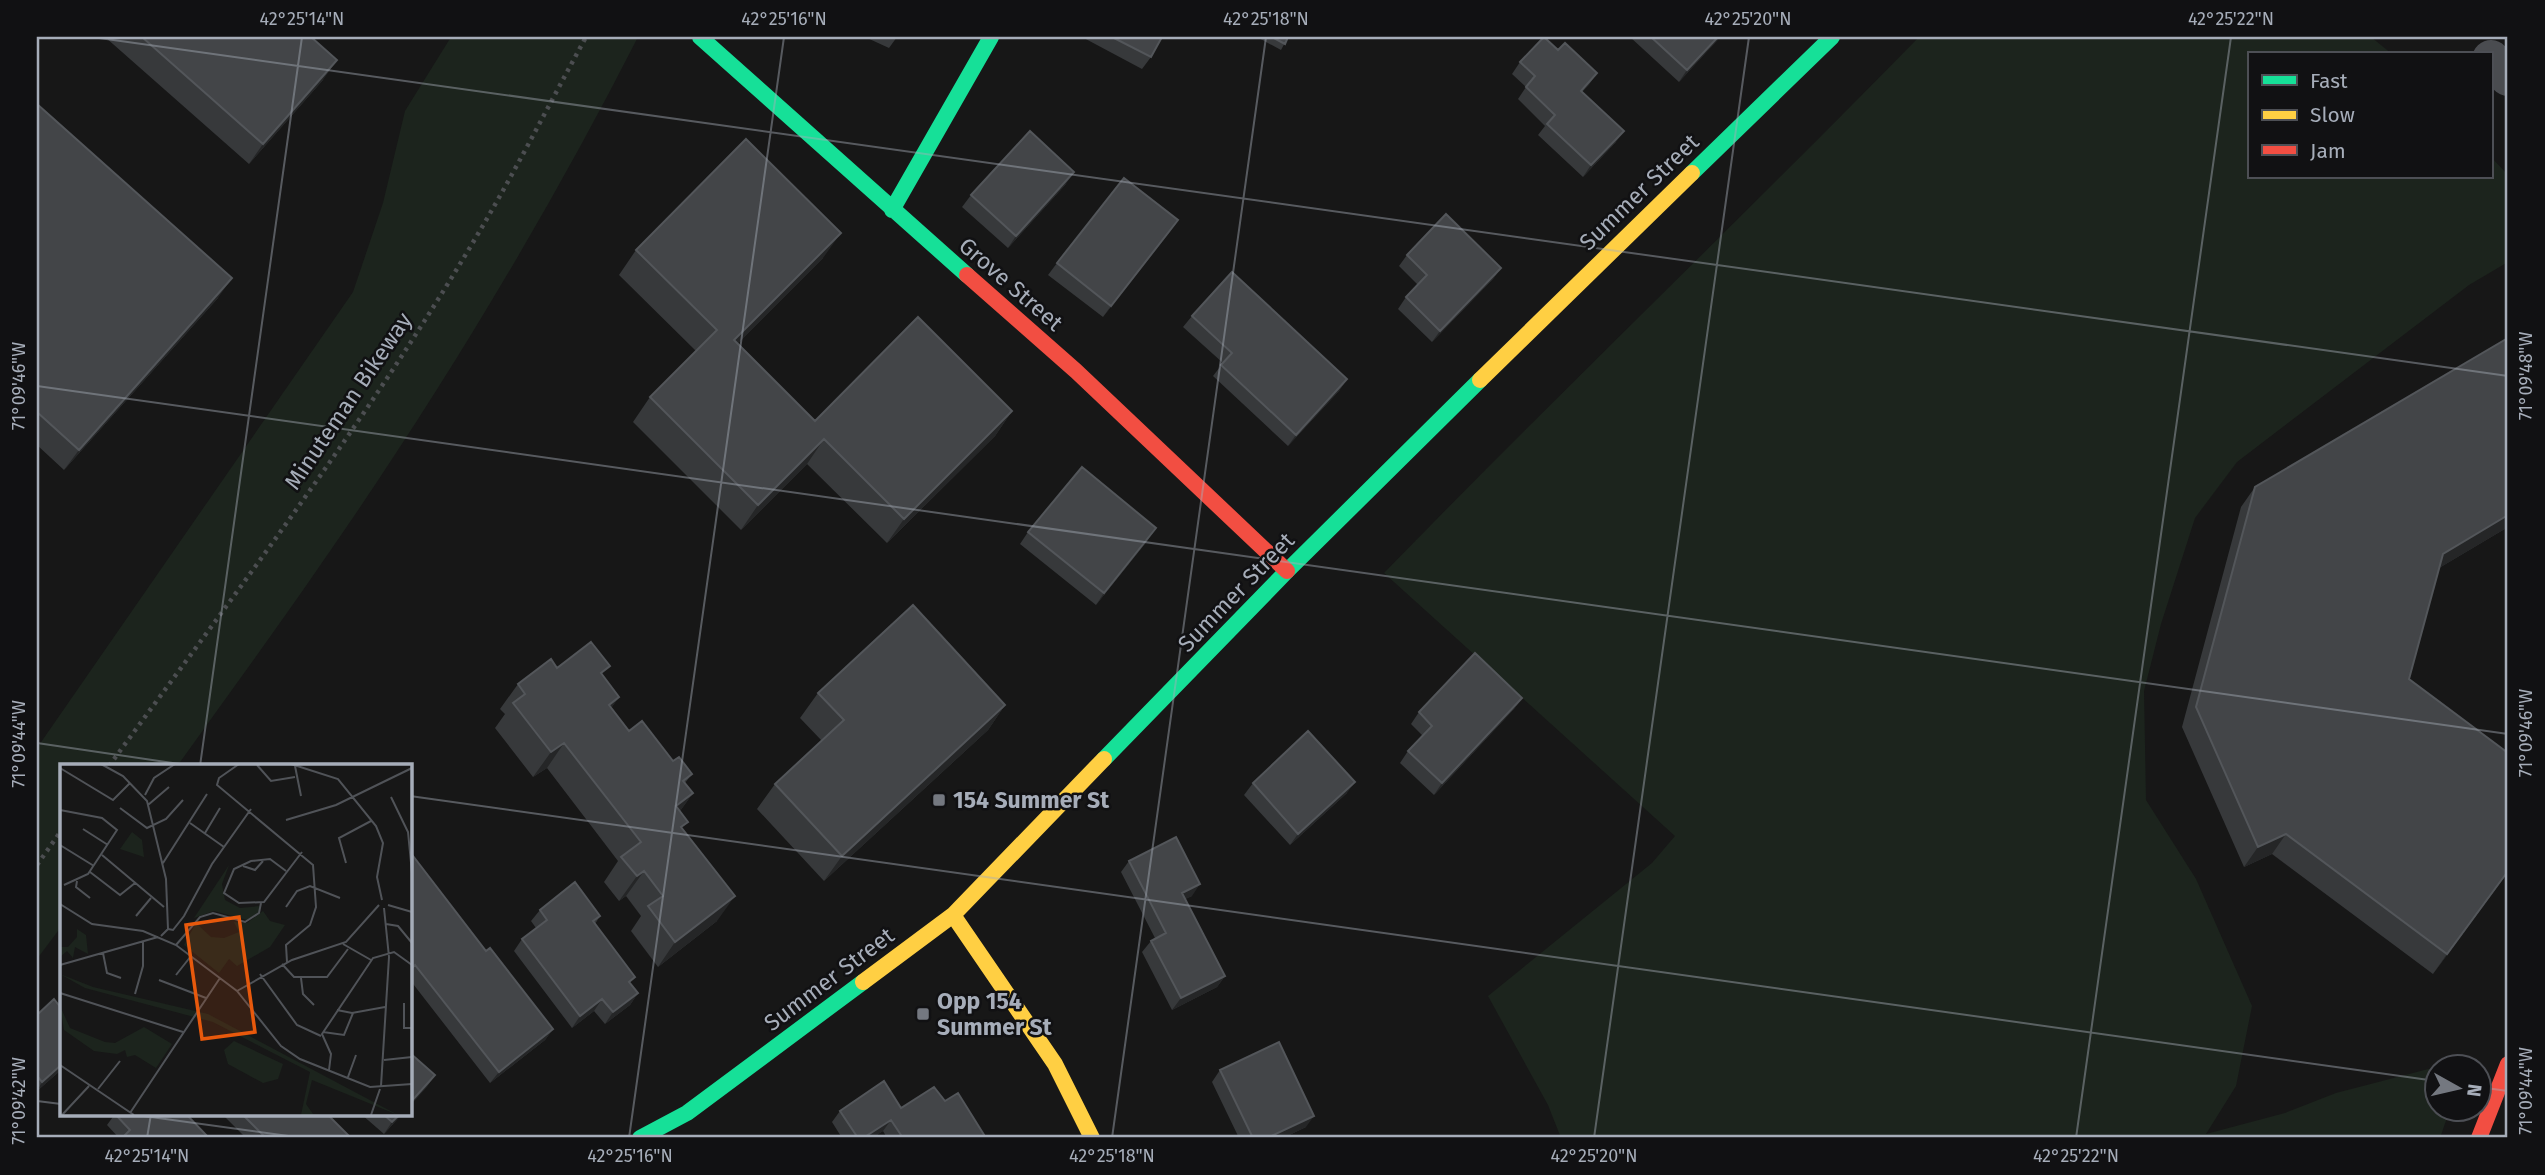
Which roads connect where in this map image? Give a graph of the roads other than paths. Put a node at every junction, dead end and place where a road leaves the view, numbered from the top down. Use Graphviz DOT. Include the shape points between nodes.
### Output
graph roads {
  1 [pos="700,37"];
  2 [pos="991,37"];
  3 [pos="1832,37"];
  4 [pos="2468,37"];
  5 [pos="2484,52"];
  6 [pos="2492,60"];
  7 [pos="2508,77"];
  8 [pos="892,210"];
  9 [pos="1287,571"];
  10 [pos="953,915"];
  11 [pos="2508,1064"];
  12 [pos="640,1138"];
  13 [pos="1093,1138"];
  14 [pos="2479,1138"];
  1 -- 8 [label="main road, Grove Street"];
  2 -- 8 [label="main road"];
  3 -- 9 [label="main road, Summer Street"];
  4 -- 5 [label="street"];
  6 -- 7 [label="street"];
  8 -- 9 [label="main road, Grove Street" via="1076,371"];
  9 -- 10 [label="main road, Summer Street"];
  10 -- 12 [label="main road, Summer Street" via="687,1113"];
  10 -- 13 [label="main road" via="1055,1064"];
  11 -- 14 [label="main road"];
}
